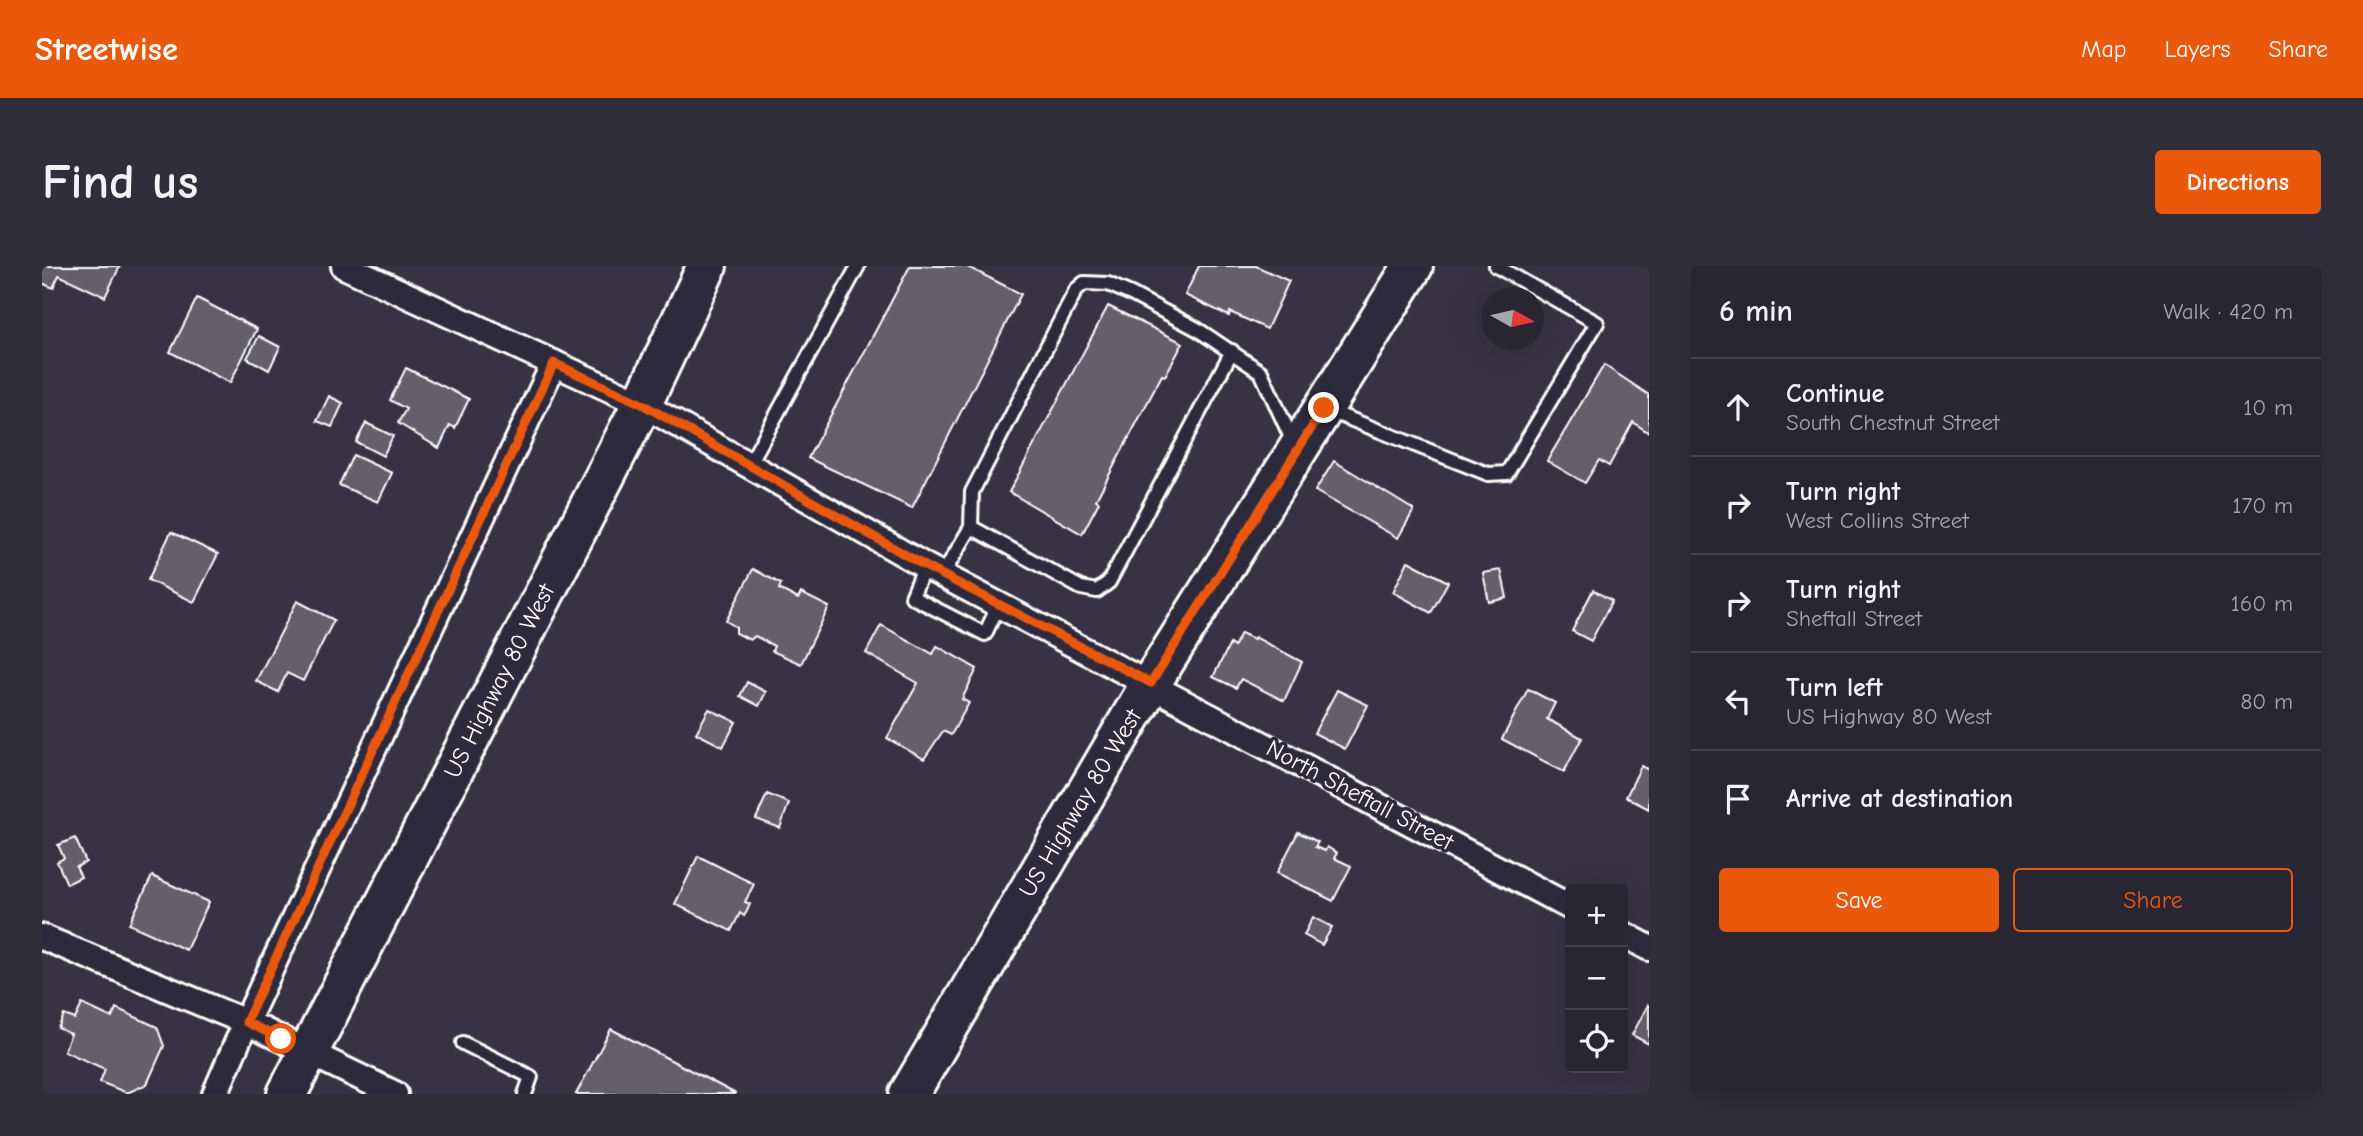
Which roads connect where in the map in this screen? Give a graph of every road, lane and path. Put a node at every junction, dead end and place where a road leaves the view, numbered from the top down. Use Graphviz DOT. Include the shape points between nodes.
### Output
graph roads {
  1 [pos="344,266"];
  2 [pos="706,266"];
  3 [pos="858,266"];
  4 [pos="1413,266"];
  5 [pos="1496,266"];
  6 [pos="1232,351"];
  7 [pos="554,363"];
  8 [pos="642,404"];
  9 [pos="1324,408"];
  10 [pos="1297,452"];
  11 [pos="750,465"];
  12 [pos="971,527"];
  13 [pos="934,570"];
  14 [pos="999,604"];
  15 [pos="1151,683"];
  16 [pos="1565,903"];
  17 [pos="42,937"];
  18 [pos="1628,937"];
  19 [pos="1649,948"];
  20 [pos="246,1022"];
  21 [pos="463,1043"];
  22 [pos="307,1052"];
  23 [pos="215,1094"];
  24 [pos="287,1094"];
  25 [pos="395,1094"];
  26 [pos="525,1094"];
  27 [pos="909,1094"];
  1 -- 7 [label="street, North Sheftall Street"];
  2 -- 8 [label="main road, US Highway 80 West"];
  3 -- 11 [label="lane"];
  4 -- 9 [label="main road, US Highway 80 West"];
  5 -- 9 [label="lane" via="1597,323 1507,473 1488,474"];
  6 -- 10 [label="lane" via="1261,372"];
  6 -- 12 [label="lane" via="1109,582 1097,592 1081,589"];
  6 -- 12 [label="lane" via="1131,294 1096,281 1084,283 1076,290 972,492"];
  7 -- 8 [label="street, North Sheftall Street"];
  7 -- 20 [label="street"];
  8 -- 11 [label="street, North Sheftall Street"];
  8 -- 22 [label="main road, US Highway 80 West"];
  9 -- 10 [label="main road, US Highway 80 West"];
  10 -- 15 [label="main road, US Highway 80 West"];
  11 -- 13 [label="street, North Sheftall Street"];
  12 -- 13 [label="lane"];
  13 -- 14 [label="street, North Sheftall Street"];
  13 -- 14 [label="lane" via="912,597 985,634"];
  14 -- 15 [label="street, North Sheftall Street"];
  15 -- 16 [label="street, North Sheftall Street"];
  15 -- 27 [label="main road, US Highway 80 West"];
  17 -- 20 [label="street"];
  18 -- 19 [label="street"];
  20 -- 22 [label="street"];
  20 -- 23 [label="street"];
  21 -- 26 [label="lane" via="531,1077"];
  22 -- 24 [label="main road, US Highway 80 West"];
  22 -- 25 [label="street"];
}
